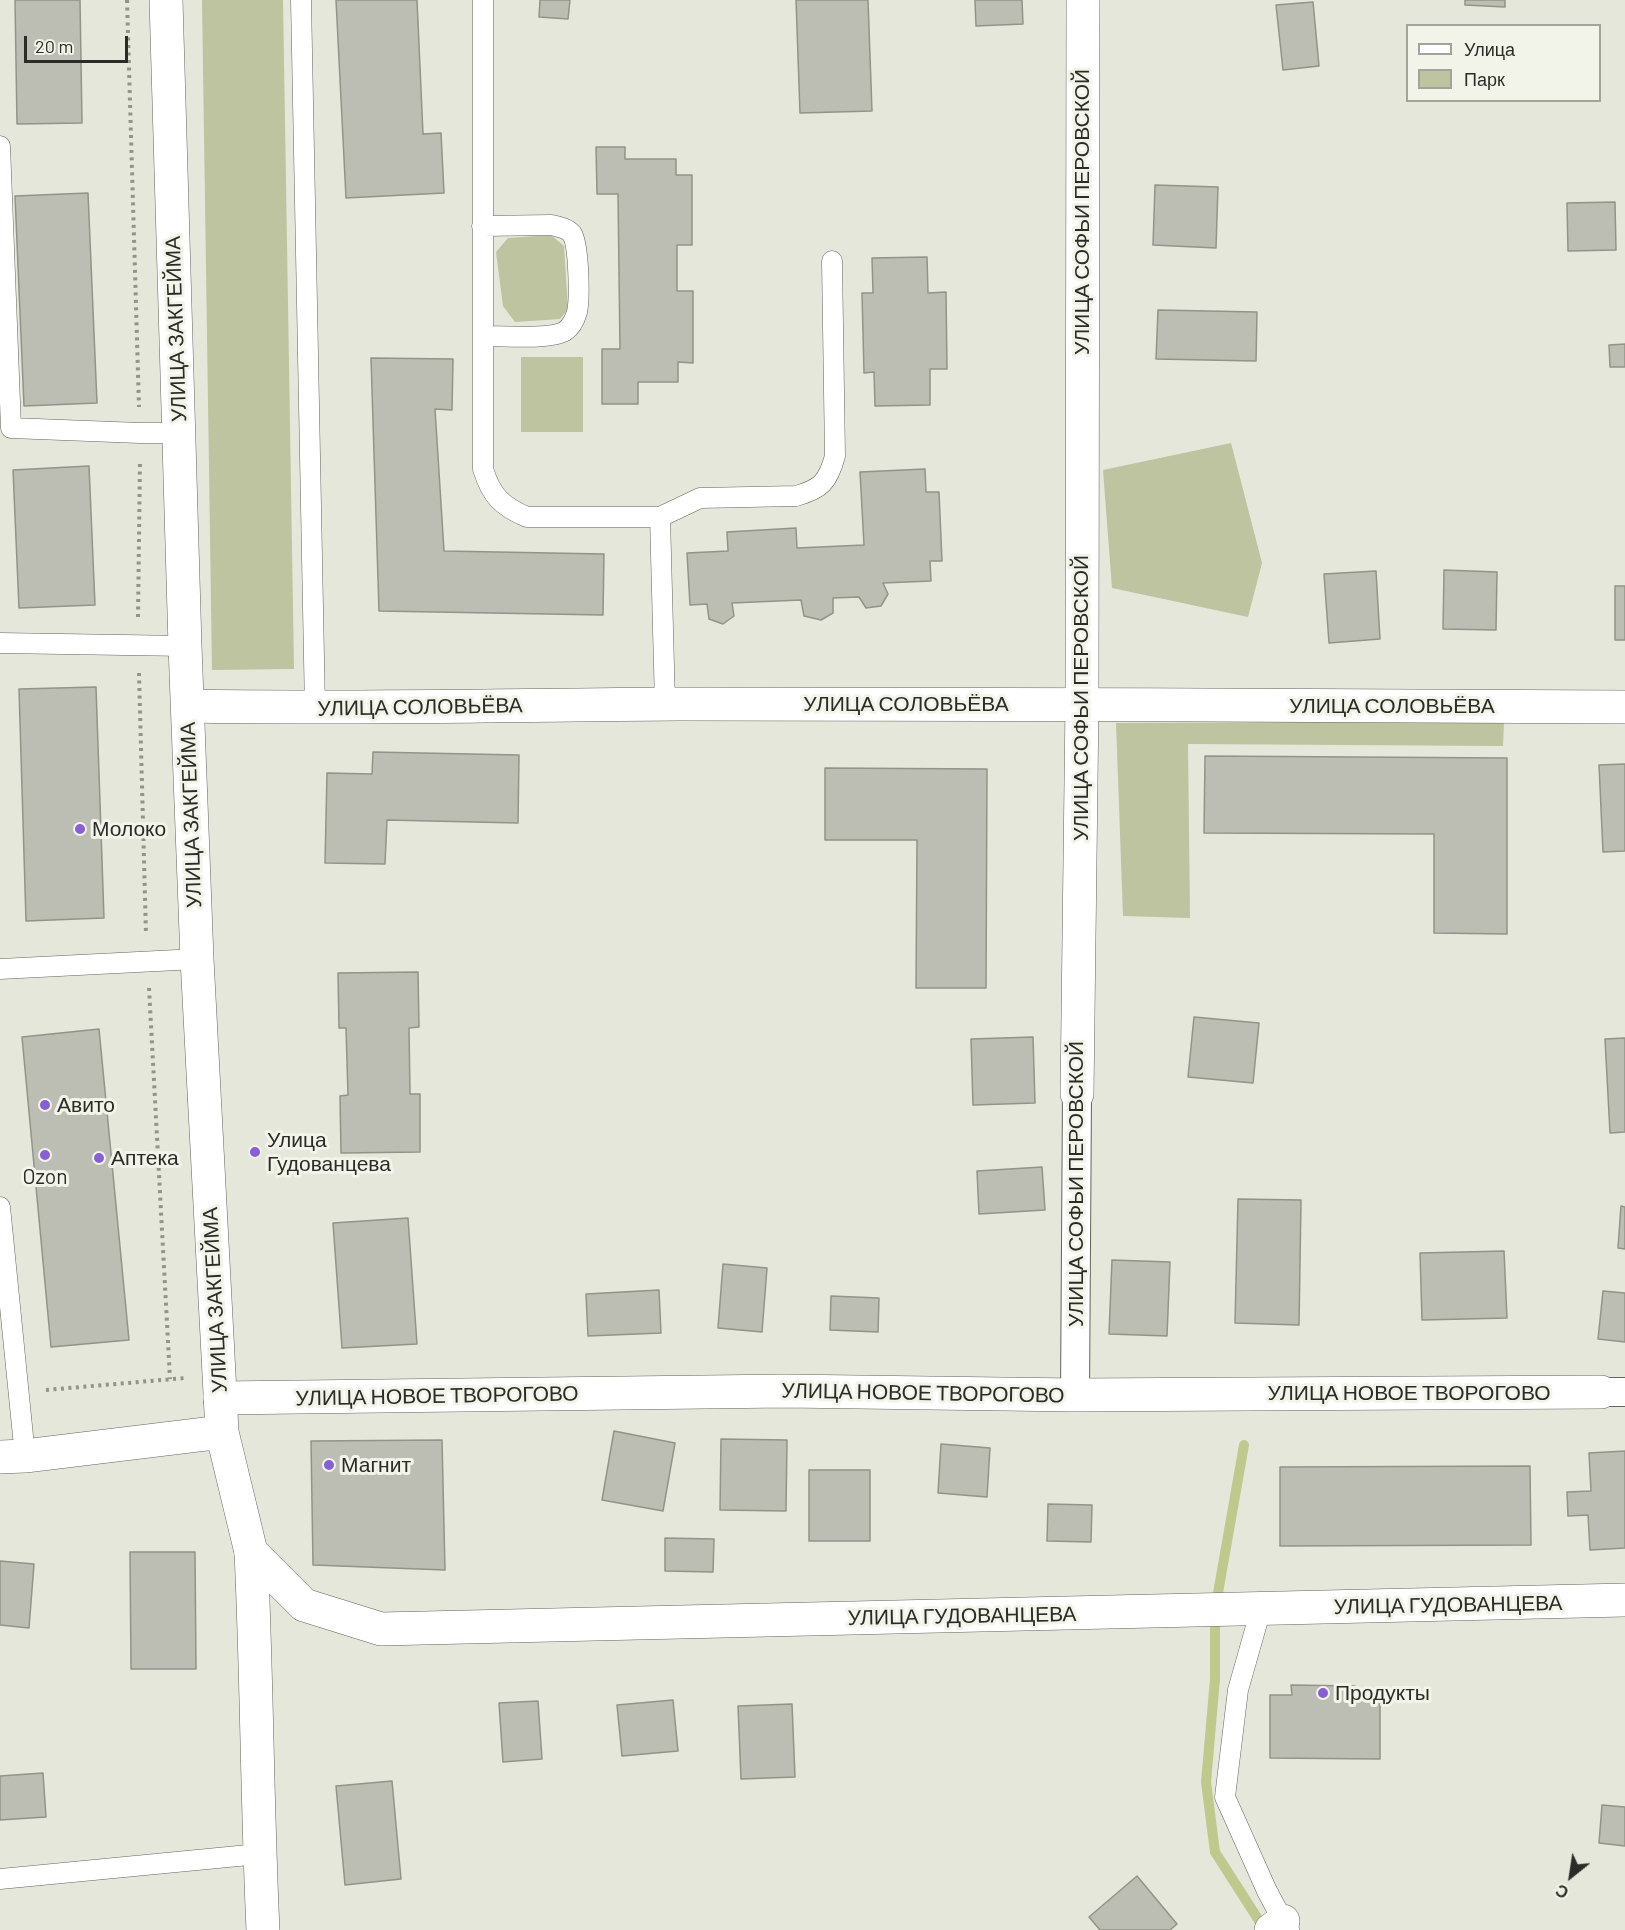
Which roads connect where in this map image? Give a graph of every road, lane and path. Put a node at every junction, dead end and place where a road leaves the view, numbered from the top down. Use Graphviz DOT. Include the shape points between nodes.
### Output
graph roads {
  1 [pos="127,0"];
  2 [pos="166,0"];
  3 [pos="301,0"];
  4 [pos="483,0"];
  5 [pos="1083,0"];
  6 [pos="0,146"];
  7 [pos="483,226"];
  8 [pos="832,261"];
  9 [pos="483,336"];
  10 [pos="140,433"];
  11 [pos="180,433"];
  12 [pos="660,517"];
  13 [pos="0,643"];
  14 [pos="138,645"];
  15 [pos="185,646"];
  16 [pos="665,704"];
  17 [pos="1082,704"];
  18 [pos="188,706"];
  19 [pos="1625,707"];
  20 [pos="315,708"];
  21 [pos="197,959"];
  22 [pos="147,961"];
  23 [pos="0,969"];
  24 [pos="1077,1094"];
  25 [pos="0,1207"];
  26 [pos="170,1379"];
  27 [pos="161,1380"];
  28 [pos="12,1384"];
  29 [pos="1613,1392"];
  30 [pos="1075,1395"];
  31 [pos="220,1398"];
  32 [pos="222,1432"];
  33 [pos="12,1456"];
  34 [pos="252,1552"];
  35 [pos="1625,1600"];
  36 [pos="1261,1609"];
  37 [pos="260,1854"];
  38 [pos="0,1880"];
  39 [pos="1281,1927"];
  40 [pos="263,1930"];
  1 -- 10 [label="path"];
  2 -- 11 [label="street, УЛИЦА ЗАКГЕЙМА"];
  3 -- 20 [label="lane"];
  4 -- 7 [label="lane"];
  5 -- 17 [label="street, УЛИЦА СОФЬИ ПЕРОВСКОЙ"];
  6 -- 10 [label="lane" via="11,428"];
  7 -- 9 [label="lane"];
  7 -- 9 [label="lane" via="562,227 570,232 578,251 578,309 570,328 555,336"];
  8 -- 12 [label="lane" via="835,456 823,484 796,496 700,498"];
  9 -- 12 [label="lane" via="483,469 497,498 510,510 527,517"];
  10 -- 11 [label="lane"];
  10 -- 14 [label="path"];
  11 -- 15 [label="street, УЛИЦА ЗАКГЕЙМА"];
  12 -- 16 [label="lane"];
  13 -- 14 [label="lane"];
  14 -- 15 [label="lane"];
  14 -- 22 [label="path"];
  15 -- 18 [label="street, УЛИЦА ЗАКГЕЙМА"];
  16 -- 17 [label="street, УЛИЦА СОЛОВЬЁВА"];
  16 -- 20 [label="street, УЛИЦА СОЛОВЬЁВА"];
  17 -- 19 [label="street, УЛИЦА СОЛОВЬЁВА"];
  17 -- 24 [label="street, УЛИЦА СОФЬИ ПЕРОВСКОЙ"];
  18 -- 20 [label="street, УЛИЦА СОЛОВЬЁВА"];
  18 -- 21 [label="street, УЛИЦА ЗАКГЕЙМА"];
  21 -- 22 [label="lane"];
  21 -- 31 [label="street, УЛИЦА ЗАКГЕЙМА"];
  22 -- 23 [label="lane"];
  22 -- 26 [label="path"];
  24 -- 30 [label="street, УЛИЦА СОФЬИ ПЕРОВСКОЙ"];
  25 -- 28 [label="lane"];
  27 -- 28 [label="path"];
  28 -- 33 [label="lane"];
  29 -- 30 [label="street, УЛИЦА НОВОЕ ТВОРОГОВО"];
  30 -- 31 [label="street, УЛИЦА НОВОЕ ТВОРОГОВО" via="786,1391"];
  31 -- 32 [label="street, УЛИЦА ЗАКГЕЙМА"];
  32 -- 33 [label="street"];
  32 -- 34 [label="street, УЛИЦА ЗАКГЕЙМА"];
  34 -- 36 [label="street, УЛИЦА ГУДОВАНЦЕВА" via="304,1605 381,1629"];
  34 -- 37 [label="street, УЛИЦА ЗАКГЕЙМА"];
  35 -- 36 [label="street, УЛИЦА ГУДОВАНЦЕВА"];
  36 -- 39 [label="lane" via="1238,1690 1225,1797"];
  37 -- 38 [label="lane"];
  37 -- 40 [label="street, УЛИЦА ЗАКГЕЙМА"];
}
